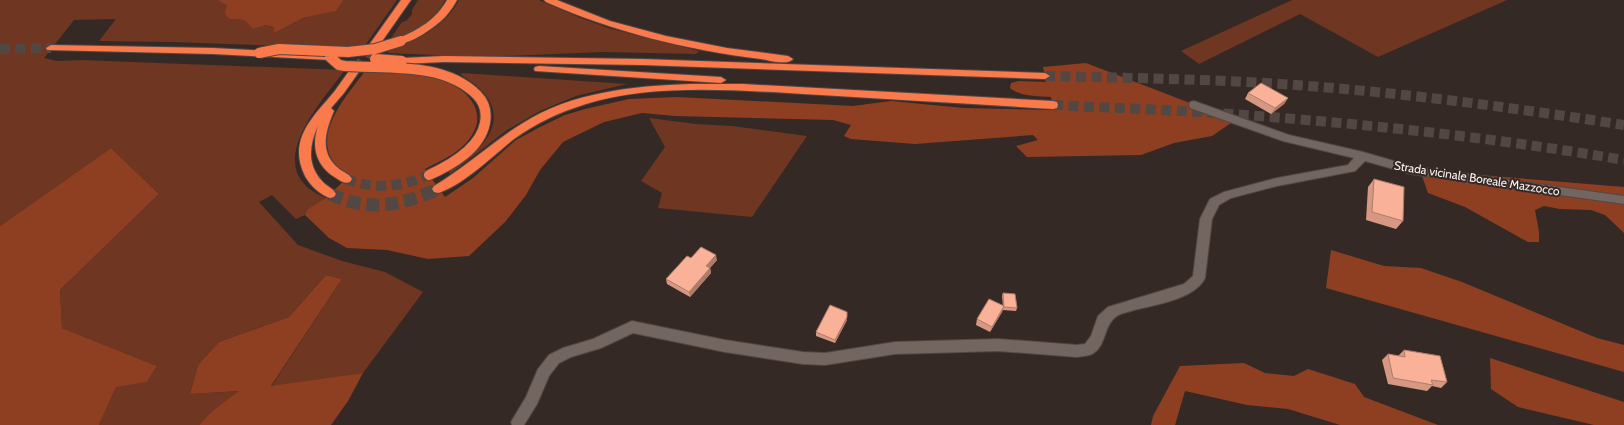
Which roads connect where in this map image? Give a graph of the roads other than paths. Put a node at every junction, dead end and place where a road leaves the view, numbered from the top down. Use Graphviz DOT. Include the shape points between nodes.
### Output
graph roads {
  1 [pos="406,0"];
  2 [pos="452,0"];
  3 [pos="549,0"];
  4 [pos="374,45"];
  5 [pos="52,48"];
  6 [pos="259,54"];
  7 [pos="330,57"];
  8 [pos="402,61"];
  9 [pos="356,69"];
  10 [pos="909,70"];
  11 [pos="1046,76"];
  12 [pos="865,93"];
  13 [pos="335,97"];
  14 [pos="1052,105"];
  15 [pos="1194,105"];
  16 [pos="1363,156"];
  17 [pos="429,175"];
  18 [pos="346,180"];
  19 [pos="438,189"];
  20 [pos="330,194"];
  21 [pos="1624,200"];
  22 [pos="518,422"];
  1 -- 4 [label="highway"];
  2 -- 6 [label="highway, bridge" via="436,22 402,41 348,52 279,49"];
  3 -- 10 [label="highway" via="605,23 682,43 770,57"];
  5 -- 6 [label="highway"];
  6 -- 7 [label="highway, bridge"];
  7 -- 8 [label="highway, bridge"];
  7 -- 17 [label="highway, bridge" via="339,65 411,70 444,76 464,84 477,94 486,114 480,136 457,159"];
  8 -- 10 [label="highway" via="444,59 642,62"];
  8 -- 12 [label="highway" via="658,75"];
  9 -- 13 [label="highway"];
  10 -- 11 [label="highway"];
  12 -- 14 [label="highway"];
  12 -- 19 [label="highway" via="694,87 605,94 537,119"];
  13 -- 18 [label="highway" via="321,131 320,149 327,166"];
  13 -- 20 [label="highway" via="320,113 314,124 304,156 312,179"];
  15 -- 16 [label="street, Strada vicinale Boreale Mazzocco" via="1287,138"];
  16 -- 21 [label="street, Strada vicinale Boreale Mazzocco" via="1411,170"];
  16 -- 22 [label="street" via="1350,168 1277,182 1228,195 1214,202 1206,219 1199,278 1189,288 1113,311 1102,320 1097,339 1089,348 1077,351 998,345 895,348 825,359 725,346 632,327 596,344 554,359 543,373 532,400"];
}
